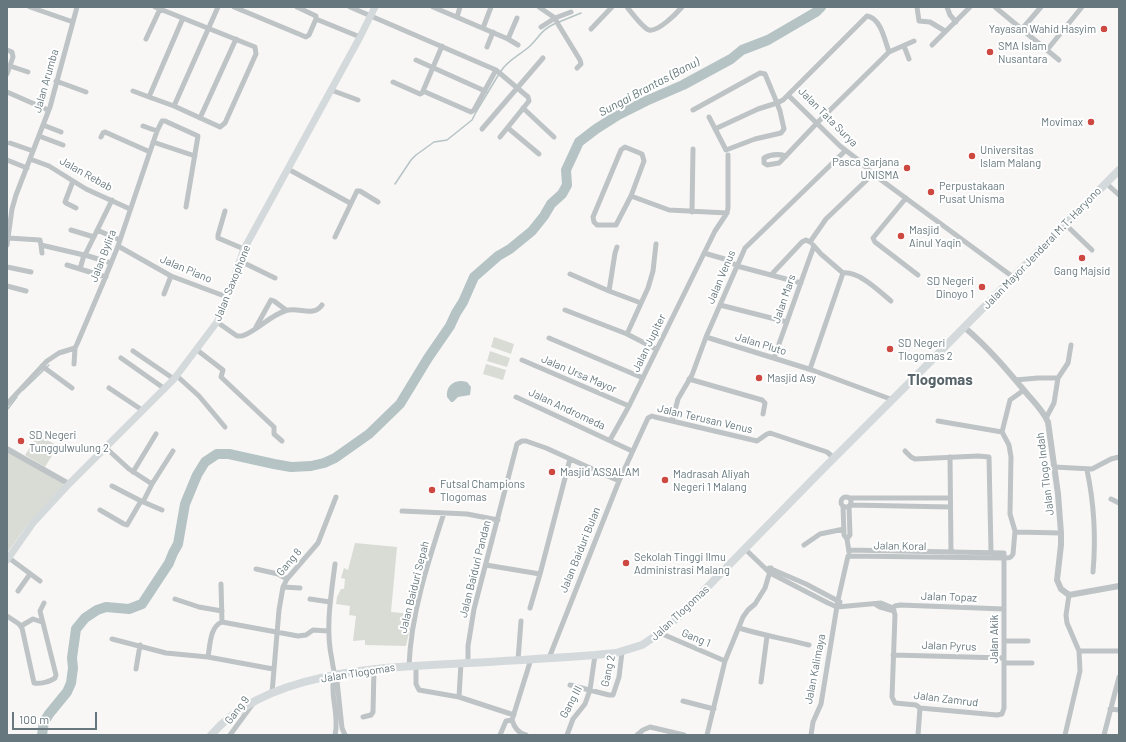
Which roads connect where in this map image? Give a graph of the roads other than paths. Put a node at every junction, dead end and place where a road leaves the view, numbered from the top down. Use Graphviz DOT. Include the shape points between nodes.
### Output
graph roads {
  1 [pos="30,7"];
  2 [pos="77,7"];
  3 [pos="218,7"];
  4 [pos="234,7"];
  5 [pos="297,7"];
  6 [pos="350,7"];
  7 [pos="375,7"];
  8 [pos="434,7"];
  9 [pos="460,7"];
  10 [pos="491,7"];
  11 [pos="540,7"];
  12 [pos="611,7"];
  13 [pos="627,7"];
  14 [pos="682,7"];
  15 [pos="917,7"];
  16 [pos="948,7"];
  17 [pos="970,7"];
  18 [pos="995,7"];
  19 [pos="1041,7"];
  20 [pos="1082,7"];
  21 [pos="158,8"];
  22 [pos="571,12"];
  23 [pos="371,16"];
  24 [pos="457,17"];
  25 [pos="183,18"];
  26 [pos="517,18"];
  27 [pos="316,19"];
  28 [pos="556,21"];
  29 [pos="73,22"];
  30 [pos="956,22"];
  31 [pos="541,27"];
  32 [pos="209,28"];
  33 [pos="483,28"];
  34 [pos="591,29"];
  35 [pos="1022,29"];
  36 [pos="493,32"];
  37 [pos="945,32"];
  38 [pos="360,37"];
  39 [pos="236,39"];
  40 [pos="508,39"];
  41 [pos="146,40"];
  42 [pos="914,41"];
  43 [pos="518,45"];
  44 [pos="932,45"];
  45 [pos="442,46"];
  46 [pos="904,46"];
  47 [pos="487,47"];
  48 [pos="7,50"];
  49 [pos="1047,50"];
  50 [pos="889,52"];
  51 [pos="543,58"];
  52 [pos="909,59"];
  53 [pos="416,60"];
  54 [pos="1060,60"];
  55 [pos="10,66"];
  56 [pos="432,68"];
  57 [pos="577,68"];
  58 [pos="28,72"];
  59 [pos="498,73"];
  60 [pos="7,74"];
  61 [pos="56,81"];
  62 [pos="393,82"];
  63 [pos="517,87"];
  64 [pos="331,90"];
  65 [pos="134,91"];
  66 [pos="423,91"];
  67 [pos="485,91"];
  68 [pos="7,92"];
  69 [pos="86,92"];
  70 [pos="788,95"];
  71 [pos="149,97"];
  72 [pos="358,100"];
  73 [pos="777,103"];
  74 [pos="174,106"];
  75 [pos="523,108"];
  76 [pos="48,110"];
  77 [pos="693,110"];
  78 [pos="709,117"];
  79 [pos="200,118"];
  80 [pos="817,123"];
  81 [pos="43,124"];
  82 [pos="143,126"];
  83 [pos="508,128"];
  84 [pos="482,129"];
  85 [pos="715,129"];
  86 [pos="157,131"];
  87 [pos="61,132"];
  88 [pos="39,136"];
  89 [pos="101,137"];
  90 [pos="500,137"];
  91 [pos="554,137"];
  92 [pos="153,142"];
  93 [pos="10,143"];
  94 [pos="63,145"];
  95 [pos="693,148"];
  96 [pos="33,151"];
  97 [pos="845,151"];
  98 [pos="150,152"];
  99 [pos="539,154"];
  100 [pos="728,155"];
  101 [pos="195,156"];
  102 [pos="786,156"];
  103 [pos="30,159"];
  104 [pos="7,160"];
  105 [pos="27,168"];
  106 [pos="288,169"];
  107 [pos="1119,170"];
  108 [pos="873,174"];
  109 [pos="73,181"];
  110 [pos="1106,183"];
  111 [pos="1119,195"];
  112 [pos="630,196"];
  113 [pos="906,198"];
  114 [pos="112,200"];
  115 [pos="378,202"];
  116 [pos="350,203"];
  117 [pos="186,207"];
  118 [pos="76,208"];
  119 [pos="10,209"];
  120 [pos="130,209"];
  121 [pos="225,211"];
  122 [pos="692,212"];
  123 [pos="727,212"];
  124 [pos="1065,224"];
  125 [pos="71,230"];
  126 [pos="97,230"];
  127 [pos="335,236"];
  128 [pos="94,237"];
  129 [pos="8,238"];
  130 [pos="120,240"];
  131 [pos="39,242"];
  132 [pos="810,242"];
  133 [pos="656,244"];
  134 [pos="7,245"];
  135 [pos="118,246"];
  136 [pos="814,246"];
  137 [pos="618,247"];
  138 [pos="244,249"];
  139 [pos="1092,250"];
  140 [pos="42,253"];
  141 [pos="704,253"];
  142 [pos="84,255"];
  143 [pos="240,261"];
  144 [pos="111,263"];
  145 [pos="67,265"];
  146 [pos="737,266"];
  147 [pos="7,267"];
  148 [pos="80,268"];
  149 [pos="31,272"];
  150 [pos="843,273"];
  151 [pos="570,274"];
  152 [pos="771,275"];
  153 [pos="918,275"];
  154 [pos="171,276"];
  155 [pos="106,277"];
  156 [pos="1014,277"];
  157 [pos="275,278"];
  158 [pos="800,283"];
  159 [pos="7,286"];
  160 [pos="26,291"];
  161 [pos="609,291"];
  162 [pos="164,294"];
  163 [pos="227,297"];
  164 [pos="891,301"];
  165 [pos="641,303"];
  166 [pos="322,304"];
  167 [pos="720,305"];
  168 [pos="286,310"];
  169 [pos="564,310"];
  170 [pos="217,322"];
  171 [pos="787,322"];
  172 [pos="964,327"];
  173 [pos="256,328"];
  174 [pos="628,334"];
  175 [pos="706,337"];
  176 [pos="549,338"];
  177 [pos="1071,345"];
  178 [pos="656,349"];
  179 [pos="75,350"];
  180 [pos="197,350"];
  181 [pos="133,351"];
  182 [pos="121,358"];
  183 [pos="774,358"];
  184 [pos="522,360"];
  185 [pos="74,364"];
  186 [pos="45,368"];
  187 [pos="810,369"];
  188 [pos="175,378"];
  189 [pos="643,378"];
  190 [pos="1058,378"];
  191 [pos="690,379"];
  192 [pos="1015,380"];
  193 [pos="72,388"];
  194 [pos="109,388"];
  195 [pos="165,389"];
  196 [pos="1024,390"];
  197 [pos="516,397"];
  198 [pos="893,400"];
  199 [pos="8,401"];
  200 [pos="629,406"];
  201 [pos="142,410"];
  202 [pos="763,414"];
  203 [pos="1046,418"];
  204 [pos="672,421"];
  205 [pos="938,421"];
  206 [pos="225,427"];
  207 [pos="642,428"];
  208 [pos="1002,432"];
  209 [pos="156,434"];
  210 [pos="610,440"];
  211 [pos="282,442"];
  212 [pos="106,448"];
  213 [pos="7,449"];
  214 [pos="173,451"];
  215 [pos="632,451"];
  216 [pos="905,451"];
  217 [pos="950,457"];
  218 [pos="1119,457"];
  219 [pos="834,458"];
  220 [pos="570,459"];
  221 [pos="1054,467"];
  222 [pos="1087,470"];
  223 [pos="133,472"];
  224 [pos="618,481"];
  225 [pos="69,484"];
  226 [pos="152,484"];
  227 [pos="112,486"];
  228 [pos="336,497"];
  229 [pos="898,497"];
  230 [pos="850,498"];
  231 [pos="950,498"];
  232 [pos="1111,499"];
  233 [pos="142,502"];
  234 [pos="1119,503"];
  235 [pos="848,506"];
  236 [pos="898,506"];
  237 [pos="950,507"];
  238 [pos="100,510"];
  239 [pos="162,510"];
  240 [pos="402,511"];
  241 [pos="444,513"];
  242 [pos="498,520"];
  243 [pos="844,529"];
  244 [pos="1015,532"];
  245 [pos="1061,533"];
  246 [pos="847,539"];
  247 [pos="804,544"];
  248 [pos="746,550"];
  249 [pos="951,552"];
  250 [pos="991,552"];
  251 [pos="849,553"];
  252 [pos="1005,558"];
  253 [pos="8,559"];
  254 [pos="335,564"];
  255 [pos="486,564"];
  256 [pos="256,569"];
  257 [pos="769,570"];
  258 [pos="1093,572"];
  259 [pos="30,574"];
  260 [pos="540,574"];
  261 [pos="287,580"];
  262 [pos="40,581"];
  263 [pos="221,584"];
  264 [pos="1119,586"];
  265 [pos="283,587"];
  266 [pos="300,588"];
  267 [pos="18,591"];
  268 [pos="1069,595"];
  269 [pos="175,599"];
  270 [pos="310,599"];
  271 [pos="838,600"];
  272 [pos="330,602"];
  273 [pos="44,603"];
  274 [pos="837,607"];
  275 [pos="845,607"];
  276 [pos="530,608"];
  277 [pos="1004,609"];
  278 [pos="893,610"];
  279 [pos="40,611"];
  280 [pos="222,611"];
  281 [pos="7,616"];
  282 [pos="33,619"];
  283 [pos="521,621"];
  284 [pos="42,622"];
  285 [pos="222,622"];
  286 [pos="21,626"];
  287 [pos="739,628"];
  288 [pos="328,631"];
  289 [pos="277,632"];
  290 [pos="660,633"];
  291 [pos="767,636"];
  292 [pos="112,639"];
  293 [pos="1005,641"];
  294 [pos="1028,641"];
  295 [pos="140,645"];
  296 [pos="809,645"];
  297 [pos="1079,651"];
  298 [pos="1119,651"];
  299 [pos="622,652"];
  300 [pos="595,655"];
  301 [pos="893,655"];
  302 [pos="208,657"];
  303 [pos="549,658"];
  304 [pos="518,660"];
  305 [pos="531,660"];
  306 [pos="725,661"];
  307 [pos="1004,661"];
  308 [pos="465,663"];
  309 [pos="1032,663"];
  310 [pos="412,666"];
  311 [pos="136,669"];
  312 [pos="273,669"];
  313 [pos="374,669"];
  314 [pos="334,675"];
  315 [pos="1119,677"];
  316 [pos="761,682"];
  317 [pos="570,685"];
  318 [pos="590,690"];
  319 [pos="272,693"];
  320 [pos="459,696"];
  321 [pos="260,698"];
  322 [pos="683,701"];
  323 [pos="920,708"];
  324 [pos="1110,708"];
  325 [pos="714,709"];
  326 [pos="1119,710"];
  327 [pos="363,716"];
  328 [pos="997,716"];
  329 [pos="513,717"];
  330 [pos="340,720"];
  331 [pos="211,735"];
  332 [pos="230,735"];
  333 [pos="335,735"];
  334 [pos="345,735"];
  335 [pos="500,735"];
  336 [pos="526,735"];
  337 [pos="567,735"];
  338 [pos="636,735"];
  339 [pos="684,735"];
  340 [pos="707,735"];
  341 [pos="811,735"];
  342 [pos="918,735"];
  343 [pos="1065,735"];
  344 [pos="1104,735"];
  1 -- 29 [label="street"];
  2 -- 29 [label="street, Jalan Arumba"];
  3 -- 32 [label="street"];
  4 -- 27 [label="street" via="306,37"];
  5 -- 27 [label="street" via="313,14"];
  6 -- 23 [label="street"];
  7 -- 23 [label="main road, Jalan Saxophone"];
  8 -- 24 [label="street"];
  9 -- 24 [label="street"];
  10 -- 33 [label="street"];
  11 -- 28 [label="street"];
  12 -- 34 [label="street"];
  13 -- 14 [label="street" via="646,28 651,30 657,29"];
  15 -- 37 [label="street" via="919,21 930,22"];
  16 -- 30 [label="street"];
  17 -- 30 [label="street"];
  18 -- 35 [label="street"];
  19 -- 35 [label="street"];
  20 -- 49 [label="street"];
  21 -- 25 [label="street"];
  21 -- 41 [label="street"];
  22 -- 28 [label="street"];
  23 -- 38 [label="main road, Jalan Saxophone"];
  23 -- 45 [label="street"];
  24 -- 33 [label="street"];
  25 -- 32 [label="street"];
  25 -- 71 [label="street"];
  26 -- 40 [label="street"];
  27 -- 38 [label="street"];
  28 -- 31 [label="street"];
  28 -- 57 [label="street" via="580,60 581,64"];
  29 -- 61 [label="street, Jalan Arumba"];
  30 -- 37 [label="street"];
  32 -- 39 [label="street"];
  32 -- 74 [label="street"];
  33 -- 36 [label="street"];
  35 -- 49 [label="street"];
  36 -- 40 [label="street"];
  36 -- 47 [label="street"];
  37 -- 44 [label="street"];
  38 -- 64 [label="main road, Jalan Saxophone"];
  39 -- 79 [label="street"];
  39 -- 79 [label="street" via="253,45 256,54 225,123 220,127"];
  40 -- 43 [label="street"];
  42 -- 46 [label="street"];
  45 -- 56 [label="street"];
  45 -- 59 [label="street"];
  46 -- 50 [label="street"];
  46 -- 52 [label="street"];
  48 -- 55 [label="street" via="12,52 13,56"];
  49 -- 54 [label="street"];
  50 -- 70 [label="street, Jalan Tata Surya" via="876,21 867,16"];
  50 -- 80 [label="street"];
  51 -- 63 [label="street"];
  53 -- 56 [label="street"];
  55 -- 58 [label="street"];
  55 -- 60 [label="street"];
  56 -- 66 [label="street"];
  56 -- 67 [label="street"];
  59 -- 63 [label="street"];
  59 -- 67 [label="street"];
  61 -- 69 [label="street"];
  61 -- 76 [label="street, Jalan Arumba"];
  62 -- 66 [label="street" via="420,94"];
  63 -- 75 [label="street" via="530,99"];
  63 -- 84 [label="street"];
  64 -- 72 [label="street"];
  64 -- 106 [label="main road, Jalan Saxophone"];
  65 -- 71 [label="street"];
  66 -- 67 [label="street" via="471,112"];
  68 -- 76 [label="street"];
  70 -- 73 [label="street"];
  70 -- 80 [label="street, Jalan Tata Surya"];
  71 -- 74 [label="street"];
  73 -- 77 [label="street" via="764,74 760,73"];
  73 -- 85 [label="street"];
  73 -- 85 [label="street" via="784,129 782,133 755,139 726,150"];
  74 -- 79 [label="street"];
  75 -- 83 [label="street"];
  75 -- 91 [label="street"];
  76 -- 81 [label="street, Jalan Arumba"];
  78 -- 85 [label="street"];
  80 -- 97 [label="street, Jalan Tata Surya"];
  80 -- 102 [label="street"];
  81 -- 87 [label="street"];
  81 -- 88 [label="street, Jalan Arumba"];
  82 -- 86 [label="street"];
  83 -- 90 [label="street"];
  83 -- 99 [label="street"];
  86 -- 92 [label="street, Jalan Bylira"];
  86 -- 101 [label="street" via="164,120 197,136"];
  88 -- 94 [label="street"];
  88 -- 96 [label="street, Jalan Arumba"];
  89 -- 98 [label="street" via="105,132"];
  92 -- 98 [label="street, Jalan Bylira"];
  92 -- 101 [label="street"];
  93 -- 96 [label="street"];
  95 -- 122 [label="street"];
  96 -- 103 [label="street, Jalan Arumba"];
  97 -- 108 [label="street, Jalan Tata Surya"];
  97 -- 146 [label="street, Jalan Venus" via="749,243"];
  98 -- 120 [label="street, Jalan Bylira"];
  100 -- 123 [label="street"];
  101 -- 117 [label="street"];
  103 -- 105 [label="street, Jalan Arumba"];
  103 -- 109 [label="street, Jalan Rebab" via="50,166"];
  104 -- 105 [label="street"];
  105 -- 119 [label="street, Jalan Arumba"];
  106 -- 116 [label="street"];
  106 -- 138 [label="main road, Jalan Saxophone"];
  107 -- 110 [label="main road, Jalan Mayor Jenderal M.T. Haryono"];
  108 -- 113 [label="street, Jalan Tata Surya"];
  108 -- 132 [label="street" via="826,219"];
  109 -- 114 [label="street, Jalan Rebab"];
  109 -- 118 [label="street" via="65,202"];
  110 -- 111 [label="street"];
  110 -- 124 [label="main road, Jalan Mayor Jenderal M.T. Haryono"];
  112 -- 112 [label="street" via="616,226 594,222 593,217 611,173 621,150 625,147 642,154 644,158"];
  112 -- 122 [label="street" via="669,210"];
  113 -- 153 [label="street" via="873,238"];
  113 -- 156 [label="street, Jalan Tata Surya"];
  114 -- 120 [label="street, Jalan Rebab"];
  114 -- 126 [label="street"];
  115 -- 116 [label="street" via="356,191"];
  116 -- 127 [label="street"];
  119 -- 129 [label="street, Jalan Arumba"];
  120 -- 130 [label="street, Jalan Bylira"];
  121 -- 138 [label="street" via="218,238"];
  122 -- 123 [label="street"];
  123 -- 141 [label="street, Jalan Jupiter"];
  124 -- 139 [label="street"];
  124 -- 156 [label="main road, Jalan Mayor Jenderal M.T. Haryono"];
  125 -- 128 [label="street"];
  126 -- 128 [label="street"];
  126 -- 130 [label="street"];
  128 -- 142 [label="street"];
  129 -- 131 [label="street"];
  129 -- 134 [label="street, Jalan Arumba"];
  130 -- 135 [label="street, Jalan Bylira"];
  131 -- 140 [label="street"];
  131 -- 142 [label="street"];
  132 -- 136 [label="street"];
  132 -- 152 [label="street" via="802,242"];
  133 -- 165 [label="street" via="650,280"];
  135 -- 144 [label="street, Jalan Bylira"];
  135 -- 154 [label="street, Jalan Piano"];
  136 -- 150 [label="street"];
  136 -- 158 [label="street, Jalan Mars"];
  137 -- 161 [label="street"];
  138 -- 143 [label="main road, Jalan Saxophone"];
  141 -- 146 [label="street" via="728,260"];
  141 -- 178 [label="street, Jalan Jupiter"];
  142 -- 144 [label="street"];
  142 -- 148 [label="street"];
  143 -- 157 [label="street"];
  143 -- 163 [label="main road, Jalan Saxophone"];
  144 -- 155 [label="street, Jalan Bylira"];
  145 -- 148 [label="street"];
  146 -- 152 [label="street"];
  146 -- 167 [label="street, Jalan Venus"];
  147 -- 149 [label="street"];
  148 -- 155 [label="street"];
  150 -- 164 [label="street" via="858,275"];
  150 -- 187 [label="street"];
  151 -- 161 [label="street"];
  152 -- 158 [label="street"];
  154 -- 162 [label="street"];
  154 -- 163 [label="street, Jalan Piano"];
  155 -- 179 [label="street, Jalan Bylira"];
  156 -- 172 [label="main road, Jalan Mayor Jenderal M.T. Haryono"];
  158 -- 171 [label="street, Jalan Mars"];
  159 -- 160 [label="street"];
  161 -- 165 [label="street"];
  163 -- 170 [label="main road, Jalan Saxophone"];
  165 -- 174 [label="street"];
  166 -- 168 [label="street" via="315,311"];
  167 -- 171 [label="street"];
  167 -- 175 [label="street, Jalan Venus"];
  168 -- 173 [label="street"];
  168 -- 173 [label="street" via="271,300"];
  169 -- 174 [label="street"];
  170 -- 173 [label="street" via="240,337"];
  170 -- 180 [label="main road, Jalan Saxophone"];
  171 -- 183 [label="street, Jalan Mars"];
  172 -- 192 [label="street, Jalan Tlogo Indah"];
  172 -- 198 [label="main road, Jalan Tlogomas"];
  174 -- 178 [label="street"];
  175 -- 183 [label="street, Jalan Pluto"];
  175 -- 191 [label="street, Jalan Venus"];
  176 -- 189 [label="street"];
  177 -- 190 [label="street" via="1068,363"];
  178 -- 189 [label="street, Jalan Jupiter"];
  179 -- 185 [label="street, Jalan Bylira"];
  179 -- 186 [label="street" via="58,352"];
  180 -- 188 [label="main road, Jalan Saxophone"];
  180 -- 211 [label="street" via="223,370 221,377 274,427 274,434"];
  181 -- 188 [label="street"];
  182 -- 195 [label="street"];
  183 -- 187 [label="street, Jalan Pluto"];
  184 -- 200 [label="street, Jalan Ursa Mayor"];
  186 -- 193 [label="street"];
  186 -- 199 [label="street"];
  187 -- 198 [label="street, Jalan Pluto"];
  188 -- 195 [label="main road, Jalan Saxophone"];
  188 -- 206 [label="street" via="199,396"];
  189 -- 200 [label="street, Jalan Jupiter"];
  190 -- 192 [label="street"];
  190 -- 203 [label="street" via="1054,403"];
  191 -- 202 [label="street" via="762,400 765,403"];
  191 -- 204 [label="street, Jalan Venus" via="678,399"];
  192 -- 196 [label="street, Jalan Tlogo Indah"];
  194 -- 201 [label="street"];
  195 -- 201 [label="main road, Jalan Saxophone"];
  196 -- 203 [label="street, Jalan Tlogo Indah"];
  196 -- 208 [label="street" via="1010,400"];
  197 -- 210 [label="street, Jalan Andromeda"];
  198 -- 219 [label="main road, Jalan Tlogomas"];
  200 -- 210 [label="street, Jalan Jupiter"];
  201 -- 212 [label="main road, Jalan Saxophone"];
  203 -- 221 [label="street, Jalan Tlogo Indah" via="1050,428"];
  204 -- 207 [label="street, Jalan Terusan Venus" via="650,416"];
  204 -- 219 [label="street, Jalan Terusan Venus" via="757,440 768,433 827,452"];
  205 -- 208 [label="street"];
  207 -- 215 [label="street, Jalan Baiduri Bulan"];
  208 -- 244 [label="street" via="1009,445 1011,457 1010,514"];
  209 -- 223 [label="street"];
  210 -- 215 [label="street"];
  212 -- 223 [label="street"];
  212 -- 225 [label="main road, Jalan Saxophone"];
  213 -- 225 [label="street"];
  214 -- 226 [label="street"];
  215 -- 224 [label="street, Jalan Baiduri Bulan"];
  216 -- 217 [label="street" via="915,459"];
  217 -- 231 [label="street"];
  217 -- 250 [label="street" via="989,457"];
  218 -- 222 [label="street"];
  219 -- 248 [label="main road, Jalan Tlogomas"];
  220 -- 224 [label="street"];
  220 -- 242 [label="street, Jalan Baiduri Pandan" via="526,441 520,442 515,450"];
  220 -- 260 [label="street"];
  221 -- 222 [label="street"];
  221 -- 245 [label="street, Jalan Tlogo Indah"];
  222 -- 258 [label="street" via="1093,518"];
  223 -- 226 [label="street"];
  224 -- 303 [label="street, Jalan Baiduri Bulan"];
  225 -- 253 [label="main road, Jalan Saxophone" via="33,523"];
  226 -- 233 [label="street"];
  227 -- 233 [label="street"];
  228 -- 261 [label="street, Gang 8" via="318,543"];
  229 -- 230 [label="street"];
  229 -- 231 [label="street"];
  229 -- 236 [label="street"];
  230 -- 235 [label="street"];
  230 -- 235 [label="street" via="846,496 841,502"];
  231 -- 237 [label="street"];
  232 -- 234 [label="street"];
  233 -- 238 [label="street" via="127,525"];
  233 -- 239 [label="street"];
  235 -- 236 [label="street"];
  235 -- 243 [label="street"];
  235 -- 246 [label="street" via="850,535"];
  236 -- 237 [label="street"];
  237 -- 249 [label="street"];
  240 -- 241 [label="street"];
  241 -- 242 [label="street"];
  241 -- 310 [label="street, Jalan Baiduri Sepah" via="430,556 410,642"];
  242 -- 255 [label="street, Jalan Baiduri Pandan"];
  243 -- 246 [label="street"];
  243 -- 247 [label="street" via="820,534"];
  244 -- 245 [label="street"];
  244 -- 252 [label="street" via="1013,554 1010,558"];
  245 -- 268 [label="street, Jalan Tlogo Indah" via="1057,580"];
  246 -- 251 [label="street"];
  248 -- 257 [label="street"];
  248 -- 290 [label="main road, Jalan Tlogomas"];
  249 -- 250 [label="street"];
  249 -- 251 [label="street"];
  250 -- 252 [label="street" via="1003,552"];
  251 -- 252 [label="street, Jalan Koral"];
  251 -- 271 [label="street"];
  252 -- 277 [label="street, Jalan Akik"];
  253 -- 259 [label="street"];
  254 -- 272 [label="street"];
  255 -- 260 [label="street"];
  255 -- 308 [label="street, Jalan Baiduri Pandan"];
  256 -- 261 [label="street" via="278,574"];
  257 -- 271 [label="street"];
  257 -- 274 [label="street"];
  257 -- 287 [label="street" via="765,588 755,604 745,613"];
  259 -- 262 [label="street"];
  259 -- 267 [label="street"];
  260 -- 276 [label="street"];
  261 -- 265 [label="street, Gang 8"];
  263 -- 280 [label="street"];
  264 -- 268 [label="street"];
  265 -- 266 [label="street"];
  265 -- 289 [label="street, Gang 8"];
  268 -- 297 [label="street" via="1067,623"];
  269 -- 280 [label="street"];
  270 -- 272 [label="street"];
  271 -- 274 [label="street"];
  271 -- 275 [label="street"];
  272 -- 288 [label="street"];
  273 -- 279 [label="street"];
  274 -- 275 [label="street, Jalan Topaz"];
  274 -- 341 [label="street, Jalan Kalimaya" via="821,704 813,722"];
  275 -- 278 [label="street, Jalan Topaz" via="881,603"];
  277 -- 278 [label="street, Jalan Topaz" via="900,605"];
  277 -- 293 [label="street, Jalan Akik"];
  278 -- 301 [label="street"];
  279 -- 282 [label="street"];
  279 -- 284 [label="street"];
  280 -- 285 [label="street"];
  281 -- 286 [label="street"];
  282 -- 284 [label="street"];
  282 -- 286 [label="street"];
  283 -- 304 [label="street"];
  284 -- 286 [label="street" via="56,675 51,681 38,684 32,679"];
  285 -- 289 [label="street"];
  285 -- 302 [label="street" via="213,632"];
  287 -- 291 [label="street"];
  287 -- 306 [label="street"];
  288 -- 289 [label="street" via="312,630 302,636"];
  288 -- 314 [label="street"];
  289 -- 312 [label="street, Gang 8"];
  290 -- 299 [label="main road, Jalan Tlogomas" via="642,645"];
  290 -- 306 [label="street, Gang 1"];
  291 -- 296 [label="street"];
  291 -- 316 [label="street"];
  292 -- 295 [label="street"];
  293 -- 294 [label="street"];
  293 -- 307 [label="street, Jalan Akik"];
  295 -- 302 [label="street" via="166,653"];
  295 -- 311 [label="street"];
  297 -- 298 [label="street"];
  297 -- 343 [label="street" via="1080,670"];
  299 -- 300 [label="main road, Jalan Tlogomas"];
  299 -- 318 [label="street, Gang 2" via="614,694"];
  300 -- 303 [label="main road, Jalan Tlogomas"];
  300 -- 318 [label="street, Gang III"];
  301 -- 307 [label="street, Jalan Pyrus"];
  301 -- 323 [label="street, Jalan Zamrud" via="892,697 899,704 916,705"];
  302 -- 312 [label="street"];
  303 -- 305 [label="main road, Jalan Tlogomas"];
  304 -- 305 [label="main road, Jalan Tlogomas"];
  304 -- 308 [label="main road, Jalan Tlogomas"];
  305 -- 329 [label="street"];
  306 -- 325 [label="street"];
  307 -- 309 [label="street, Jalan Pyrus"];
  307 -- 328 [label="street, Jalan Akik" via="1004,708 1002,714"];
  308 -- 310 [label="main road, Jalan Tlogomas"];
  308 -- 320 [label="street, Jalan Baiduri Pandan"];
  310 -- 313 [label="main road, Jalan Tlogomas"];
  310 -- 320 [label="street, Jalan Baiduri Sepah" via="419,690"];
  312 -- 319 [label="street, Gang 8"];
  313 -- 314 [label="main road, Jalan Tlogomas"];
  313 -- 327 [label="street" via="373,712 371,715"];
  314 -- 319 [label="main road, Jalan Tlogomas"];
  314 -- 330 [label="street"];
  315 -- 324 [label="street"];
  317 -- 318 [label="street"];
  318 -- 337 [label="street, Gang III"];
  319 -- 321 [label="main road, Jalan Tlogomas"];
  320 -- 329 [label="street"];
  321 -- 331 [label="main road, Jalan Tlogomas" via="225,720"];
  321 -- 332 [label="street, Gang 9"];
  322 -- 325 [label="street"];
  323 -- 328 [label="street, Jalan Zamrud"];
  323 -- 342 [label="street"];
  324 -- 326 [label="street"];
  324 -- 344 [label="street"];
  325 -- 340 [label="street"];
  329 -- 335 [label="street" via="506,722"];
  329 -- 336 [label="street" via="516,728"];
  330 -- 333 [label="street"];
  330 -- 334 [label="street"];
  338 -- 339 [label="street" via="646,728"];
}
